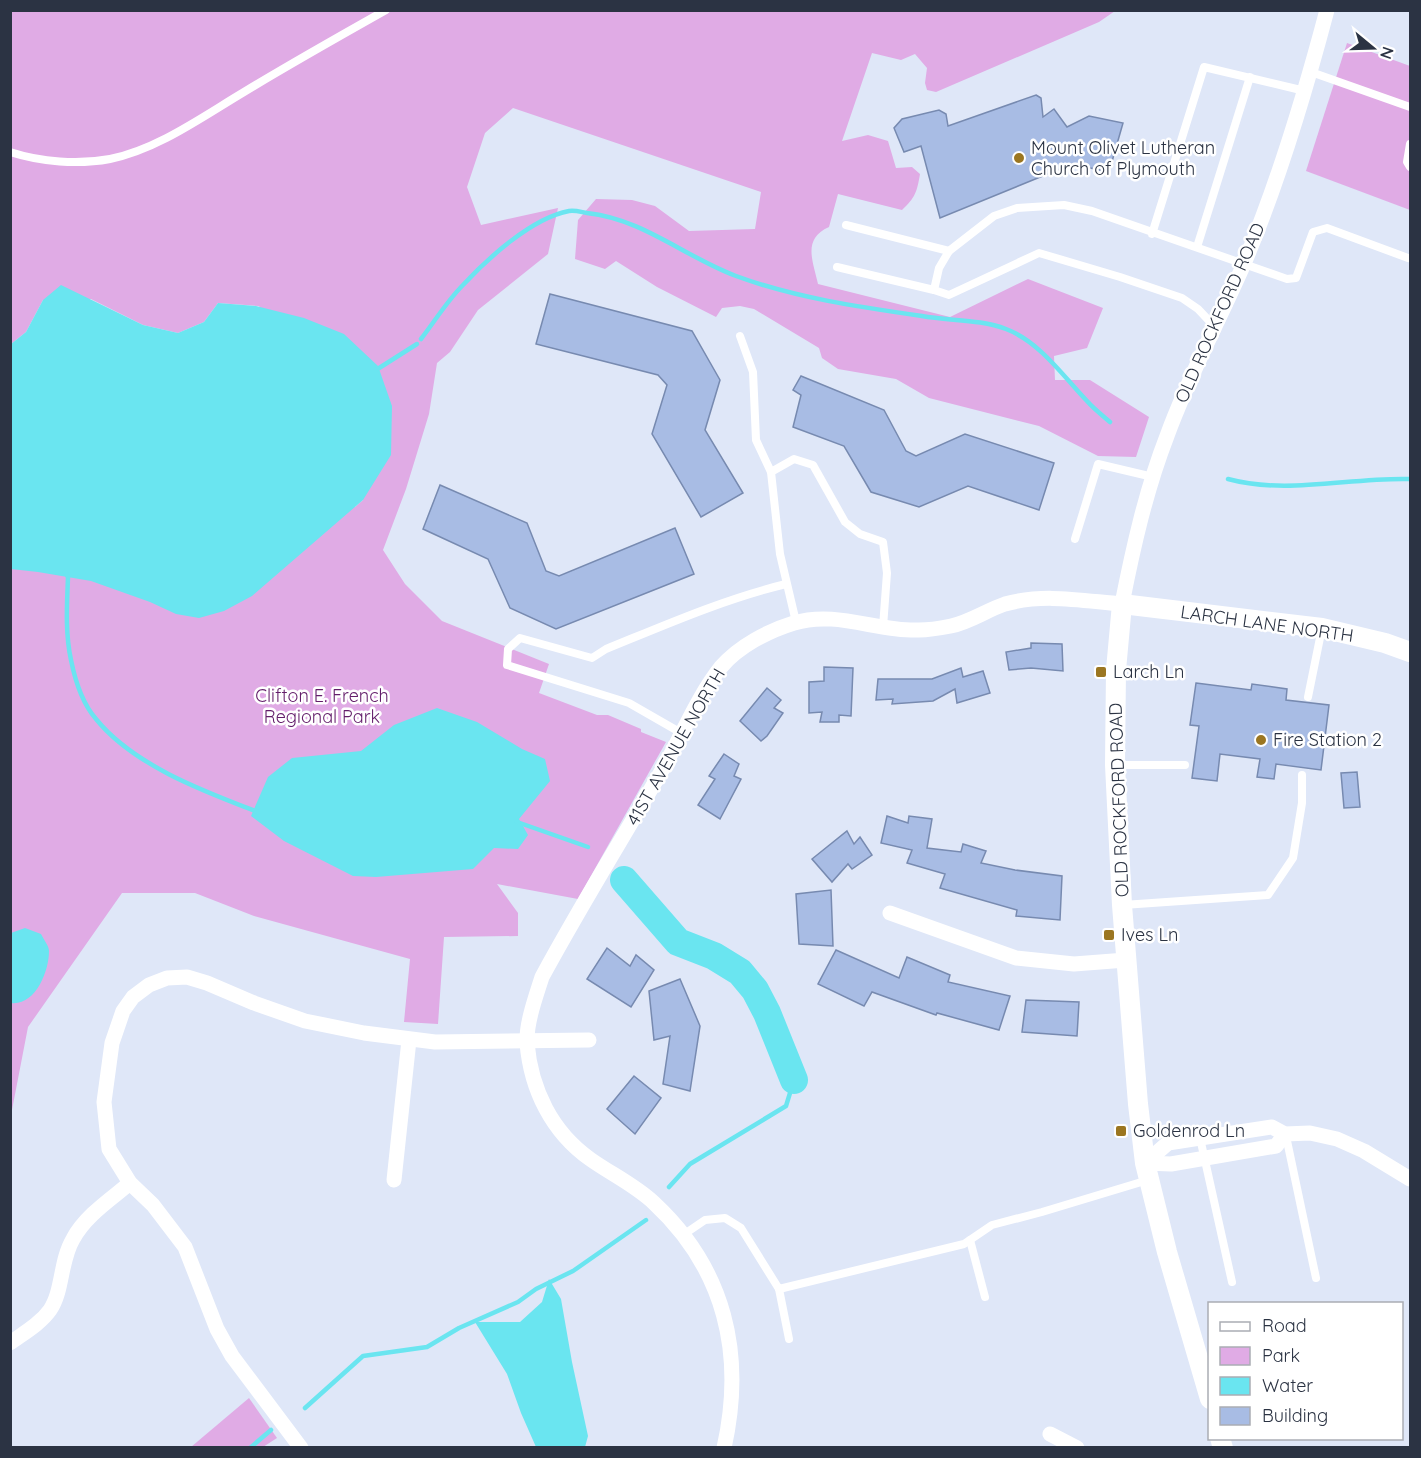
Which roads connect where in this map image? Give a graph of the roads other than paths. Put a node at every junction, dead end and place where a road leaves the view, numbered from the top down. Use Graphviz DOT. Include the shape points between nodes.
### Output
graph roads {
  1 [pos="386,10"];
  2 [pos="1327,10"];
  3 [pos="1311,72"];
  4 [pos="1250,78"];
  5 [pos="1305,91"];
  6 [pos="1410,106"];
  7 [pos="1410,144"];
  8 [pos="10,152"];
  9 [pos="1410,167"];
  10 [pos="846,225"];
  11 [pos="1152,234"];
  12 [pos="1197,247"];
  13 [pos="949,251"];
  14 [pos="1408,258"];
  15 [pos="1244,264"];
  16 [pos="837,267"];
  17 [pos="934,290"];
  18 [pos="1215,327"];
  19 [pos="740,336"];
  20 [pos="771,472"];
  21 [pos="1154,478"];
  22 [pos="1075,539"];
  23 [pos="786,584"];
  24 [pos="1122,604"];
  25 [pos="796,622"];
  26 [pos="883,628"];
  27 [pos="1322,628"];
  28 [pos="1410,652"];
  29 [pos="1308,697"];
  30 [pos="683,734"];
  31 [pos="1115,765"];
  32 [pos="1185,765"];
  33 [pos="1302,775"];
  34 [pos="1122,905"];
  35 [pos="890,913"];
  36 [pos="1126,960"];
  37 [pos="409,1040"];
  38 [pos="589,1040"];
  39 [pos="527,1042"];
  40 [pos="1285,1134"];
  41 [pos="1200,1138"];
  42 [pos="1204,1159"];
  43 [pos="1147,1171"];
  44 [pos="1410,1179"];
  45 [pos="394,1180"];
  46 [pos="130,1183"];
  47 [pos="683,1235"];
  48 [pos="969,1240"];
  49 [pos="1316,1278"];
  50 [pos="1232,1282"];
  51 [pos="779,1289"];
  52 [pos="985,1297"];
  53 [pos="789,1339"];
  54 [pos="10,1343"];
  55 [pos="1208,1396"];
  56 [pos="1050,1434"];
  57 [pos="301,1448"];
  58 [pos="724,1448"];
  59 [pos="1077,1448"];
  1 -- 8 [label="lane" via="176,133 139,150 81,162 45,160"];
  2 -- 3 [label="street, OLD ROCKFORD ROAD"];
  3 -- 5 [label="street, OLD ROCKFORD ROAD"];
  3 -- 6 [label="lane"];
  4 -- 5 [label="lane"];
  4 -- 11 [label="lane" via="1204,67"];
  4 -- 12 [label="lane"];
  5 -- 15 [label="street, OLD ROCKFORD ROAD"];
  7 -- 9 [label="lane"];
  10 -- 13 [label="lane"];
  11 -- 12 [label="lane"];
  11 -- 13 [label="lane" via="1092,211 1064,205 1017,208 994,216"];
  12 -- 15 [label="lane"];
  13 -- 17 [label="lane" via="939,268"];
  14 -- 15 [label="lane" via="1327,228 1313,232 1296,278 1287,279"];
  15 -- 18 [label="street, OLD ROCKFORD ROAD"];
  16 -- 17 [label="lane"];
  17 -- 18 [label="lane" via="949,295 1039,253 1182,298"];
  18 -- 21 [label="street, OLD ROCKFORD ROAD" via="1178,408"];
  19 -- 20 [label="lane" via="753,372 756,440"];
  20 -- 23 [label="lane"];
  20 -- 26 [label="lane" via="794,459 813,465 845,522 860,534 883,542 887,573"];
  21 -- 22 [label="lane" via="1098,464"];
  21 -- 24 [label="street, OLD ROCKFORD ROAD" via="1132,552"];
  23 -- 25 [label="lane"];
  23 -- 30 [label="lane" via="706,608 592,658 520,638 508,649 507,665 628,703"];
  24 -- 26 [label="street, 41ST AVENUE NORTH" via="1036,598 1006,604 952,626 918,630"];
  24 -- 27 [label="street, LARCH LANE NORTH"];
  24 -- 31 [label="street, OLD ROCKFORD ROAD" via="1116,670"];
  25 -- 26 [label="street, 41ST AVENUE NORTH" via="828,619"];
  25 -- 30 [label="street, 41ST AVENUE NORTH" via="744,647 722,666"];
  27 -- 28 [label="street, LARCH LANE NORTH"];
  27 -- 29 [label="lane"];
  30 -- 39 [label="street, 41ST AVENUE NORTH" via="542,977"];
  31 -- 32 [label="lane"];
  31 -- 34 [label="street, OLD ROCKFORD ROAD"];
  33 -- 34 [label="lane" via="1302,803 1293,858 1268,895"];
  34 -- 36 [label="street, OLD ROCKFORD ROAD"];
  35 -- 36 [label="street" via="1016,958 1074,964"];
  36 -- 43 [label="street, OLD ROCKFORD ROAD" via="1132,1055"];
  37 -- 39 [label="street"];
  37 -- 45 [label="street"];
  37 -- 46 [label="street" via="305,1021 187,977 167,978 149,985 123,1011 112,1043 104,1102 110,1149"];
  38 -- 39 [label="street"];
  39 -- 47 [label="street, 41ST AVENUE NORTH" via="539,1096 568,1142 652,1201"];
  40 -- 41 [label="street" via="1272,1127"];
  40 -- 42 [label="street" via="1276,1146"];
  40 -- 44 [label="street" via="1310,1133 1337,1139"];
  40 -- 49 [label="lane"];
  41 -- 42 [label="lane"];
  41 -- 43 [label="street" via="1168,1143"];
  42 -- 43 [label="street"];
  42 -- 50 [label="lane"];
  43 -- 48 [label="lane" via="1042,1212 992,1225"];
  43 -- 55 [label="street, OLD ROCKFORD ROAD"];
  46 -- 54 [label="street" via="74,1236 65,1254 51,1309"];
  46 -- 57 [label="street" via="153,1205 185,1247 217,1329 232,1356"];
  47 -- 51 [label="lane" via="705,1220 725,1218 741,1228"];
  47 -- 58 [label="street, 41ST AVENUE NORTH" via="719,1298 730,1337 733,1375"];
  48 -- 51 [label="lane"];
  48 -- 52 [label="lane"];
  51 -- 53 [label="lane"];
  56 -- 59 [label="street"];
}
